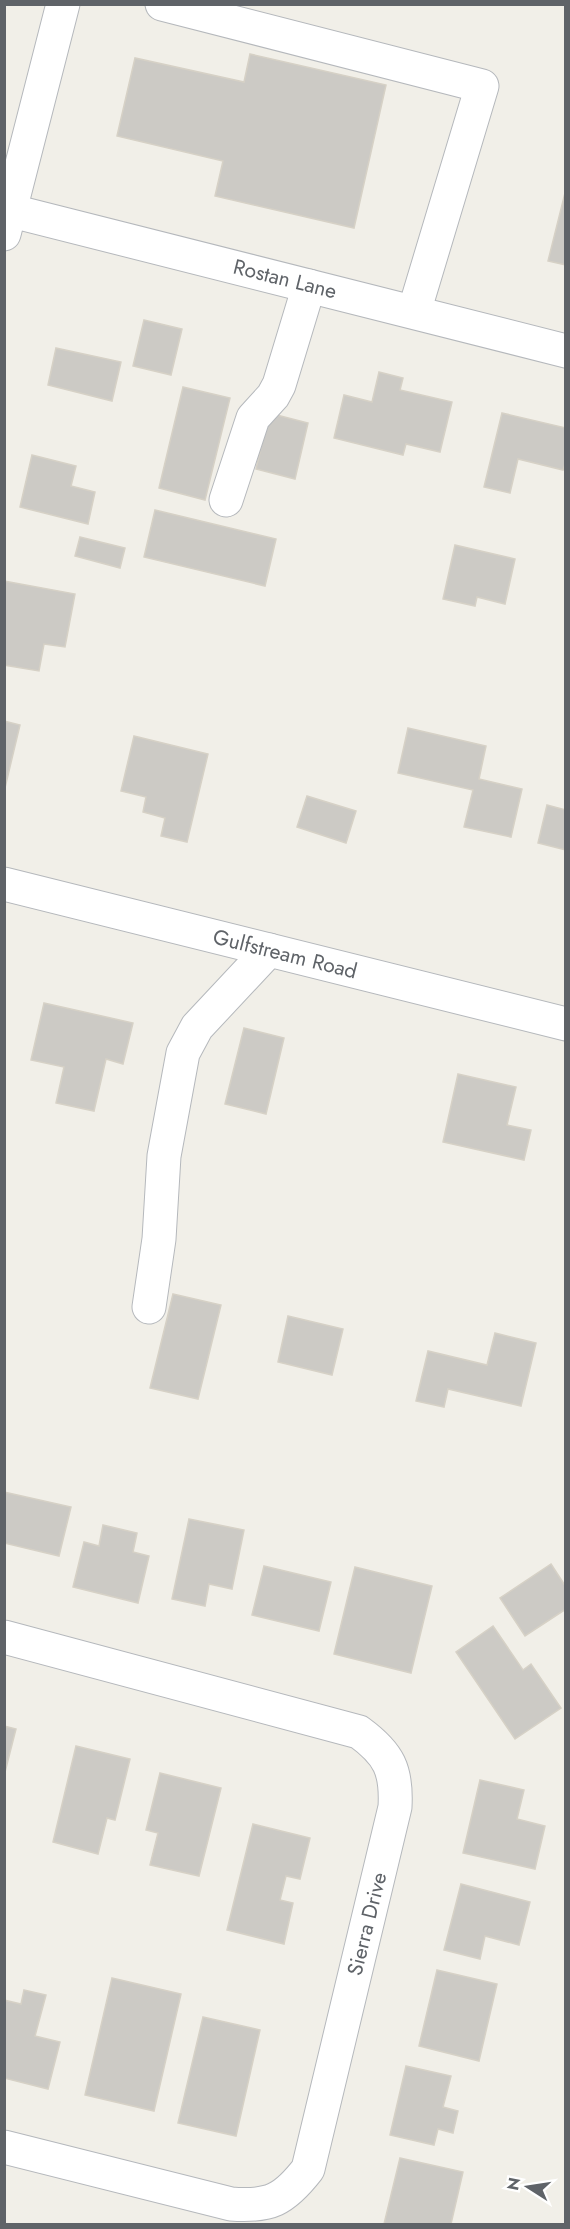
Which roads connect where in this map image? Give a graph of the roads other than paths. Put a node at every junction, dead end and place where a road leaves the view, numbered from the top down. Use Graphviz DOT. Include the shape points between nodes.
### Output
graph roads {
  1 [pos="63,4"];
  2 [pos="162,4"];
  3 [pos="6,218"];
  4 [pos="309,286"];
  5 [pos="414,312"];
  6 [pos="566,351"];
  7 [pos="226,500"];
  8 [pos="4,884"];
  9 [pos="269,950"];
  10 [pos="566,1024"];
  11 [pos="149,1307"];
  12 [pos="4,1637"];
  13 [pos="4,2147"];
  1 -- 3 [label="street"];
  2 -- 5 [label="street" via="482,86"];
  3 -- 4 [label="street, Rostan Lane"];
  4 -- 5 [label="street, Rostan Lane"];
  4 -- 7 [label="street" via="279,385 253,418"];
  5 -- 6 [label="street, Rostan Lane"];
  8 -- 9 [label="street, Gulfstream Road"];
  9 -- 10 [label="street, Gulfstream Road"];
  9 -- 11 [label="street" via="197,1027 183,1053 164,1156 159,1239"];
  12 -- 13 [label="street, Sierra Drive" via="359,1732 384,1754 396,1785 395,1807 308,2169 294,2187 276,2200 254,2206 231,2204"];
}
